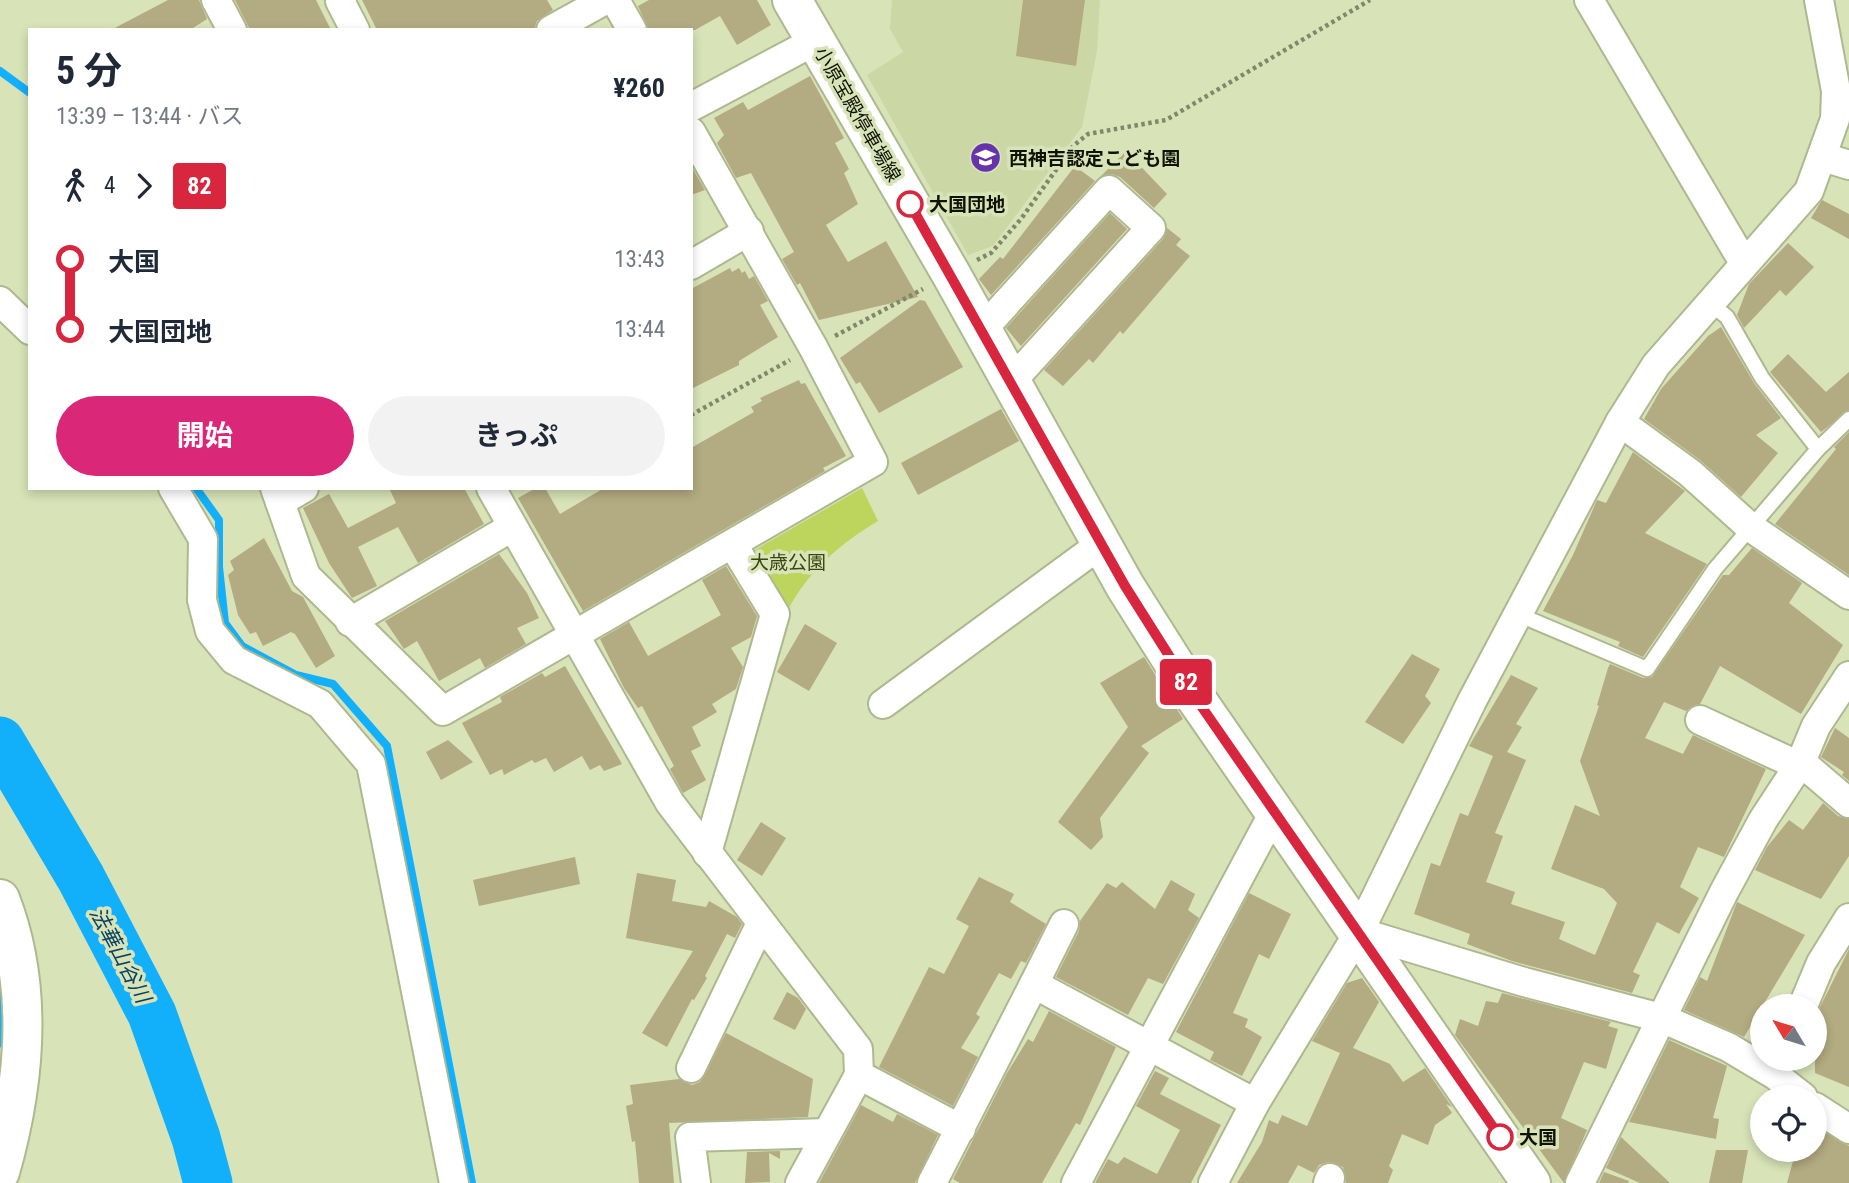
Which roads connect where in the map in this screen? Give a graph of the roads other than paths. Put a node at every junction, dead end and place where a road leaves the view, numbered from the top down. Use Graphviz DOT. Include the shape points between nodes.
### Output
graph roads {
  1 [pos="216,0"];
  2 [pos="342,0"];
  3 [pos="605,0"];
  4 [pos="615,0"];
  5 [pos="792,0"];
  6 [pos="1589,0"];
  7 [pos="1819,0"];
  8 [pos="230,28"];
  9 [pos="354,28"];
  10 [pos="555,28"];
  11 [pos="631,28"];
  12 [pos="815,41"];
  13 [pos="693,106"];
  14 [pos="693,135"];
  15 [pos="1836,161"];
  16 [pos="749,231"];
  17 [pos="1744,263"];
  18 [pos="693,264"];
  19 [pos="0,301"];
  20 [pos="1710,303"];
  21 [pos="28,328"];
  22 [pos="982,330"];
  23 [pos="1010,383"];
  24 [pos="1849,419"];
  25 [pos="1620,422"];
  26 [pos="1818,449"];
  27 [pos="174,490"];
  28 [pos="492,490"];
  29 [pos="286,493"];
  30 [pos="512,527"];
  31 [pos="1750,527"];
  32 [pos="1101,544"];
  33 [pos="733,545"];
  34 [pos="1849,595"];
  35 [pos="1517,614"];
  36 [pos="350,622"];
  37 [pos="574,637"];
  38 [pos="1849,676"];
  39 [pos="883,704"];
  40 [pos="1700,720"];
  41 [pos="1800,764"];
  42 [pos="1849,803"];
  43 [pos="1274,812"];
  44 [pos="707,853"];
  45 [pos="0,899"];
  46 [pos="1849,918"];
  47 [pos="761,923"];
  48 [pos="1064,924"];
  49 [pos="1359,932"];
  50 [pos="1034,984"];
  51 [pos="1808,994"];
  52 [pos="1661,1018"];
  53 [pos="1149,1044"];
  54 [pos="1750,1056"];
  55 [pos="691,1068"];
  56 [pos="1781,1071"];
  57 [pos="859,1075"];
  58 [pos="1793,1085"];
  59 [pos="1255,1103"];
  60 [pos="1827,1115"];
  61 [pos="961,1129"];
  62 [pos="1849,1129"];
  63 [pos="827,1133"];
  64 [pos="0,1172"];
  65 [pos="453,1183"];
  66 [pos="696,1183"];
  67 [pos="800,1183"];
  68 [pos="933,1183"];
  69 [pos="1076,1183"];
  70 [pos="1213,1183"];
  71 [pos="1531,1183"];
  72 [pos="1580,1183"];
  1 -- 8 [label="street"];
  2 -- 9 [label="street"];
  3 -- 10 [label="street"];
  4 -- 11 [label="street"];
  5 -- 12 [label="main road, 小原宝殿停車場線"];
  6 -- 17 [label="street"];
  7 -- 15 [label="street" via="1836,91"];
  12 -- 13 [label="street"];
  12 -- 22 [label="main road, 小原宝殿停車場線"];
  14 -- 16 [label="street"];
  15 -- 17 [label="street"];
  16 -- 18 [label="street"];
  16 -- 33 [label="street" via="873,462"];
  17 -- 20 [label="street"];
  19 -- 21 [label="street"];
  20 -- 25 [label="street" via="1656,365"];
  20 -- 26 [label="lane" via="1727,317 1762,379"];
  22 -- 23 [label="main road, 小原宝殿停車場線"];
  22 -- 23 [label="street" via="1109,190 1151,228"];
  23 -- 32 [label="main road, 小原宝殿停車場線"];
  24 -- 26 [label="lane"];
  25 -- 31 [label="street" via="1690,473"];
  25 -- 35 [label="street"];
  26 -- 31 [label="lane"];
  27 -- 65 [label="street" via="203,539 202,600 210,631 234,660 320,704 370,764"];
  28 -- 30 [label="street"];
  29 -- 36 [label="street" via="306,576"];
  30 -- 36 [label="street"];
  30 -- 37 [label="street"];
  31 -- 34 [label="street"];
  31 -- 35 [label="lane" via="1715,569 1647,669"];
  32 -- 39 [label="street"];
  32 -- 43 [label="main road, 小原宝殿停車場線" via="1197,700"];
  33 -- 37 [label="street"];
  33 -- 44 [label="street" via="775,614"];
  35 -- 49 [label="street"];
  36 -- 37 [label="street" via="443,711"];
  37 -- 44 [label="street" via="670,803"];
  38 -- 41 [label="street" via="1816,726"];
  40 -- 41 [label="street"];
  41 -- 42 [label="street"];
  41 -- 52 [label="street" via="1763,820"];
  43 -- 49 [label="main road, 小原宝殿停車場線"];
  43 -- 53 [label="street"];
  44 -- 47 [label="street"];
  45 -- 64 [label="main road" via="22,994 21,1074"];
  46 -- 51 [label="street"];
  47 -- 55 [label="street"];
  47 -- 57 [label="street" via="858,1049"];
  48 -- 50 [label="street"];
  49 -- 52 [label="street"];
  49 -- 59 [label="street"];
  49 -- 71 [label="main road, 小原宝殿停車場線"];
  50 -- 53 [label="street"];
  50 -- 61 [label="street"];
  52 -- 54 [label="street"];
  52 -- 72 [label="street"];
  53 -- 59 [label="street"];
  53 -- 69 [label="street"];
  56 -- 58 [label="street"];
  57 -- 61 [label="street"];
  57 -- 63 [label="street"];
  59 -- 70 [label="street"];
  60 -- 62 [label="street"];
  61 -- 68 [label="street"];
  63 -- 66 [label="street" via="690,1137"];
  63 -- 67 [label="street"];
}
